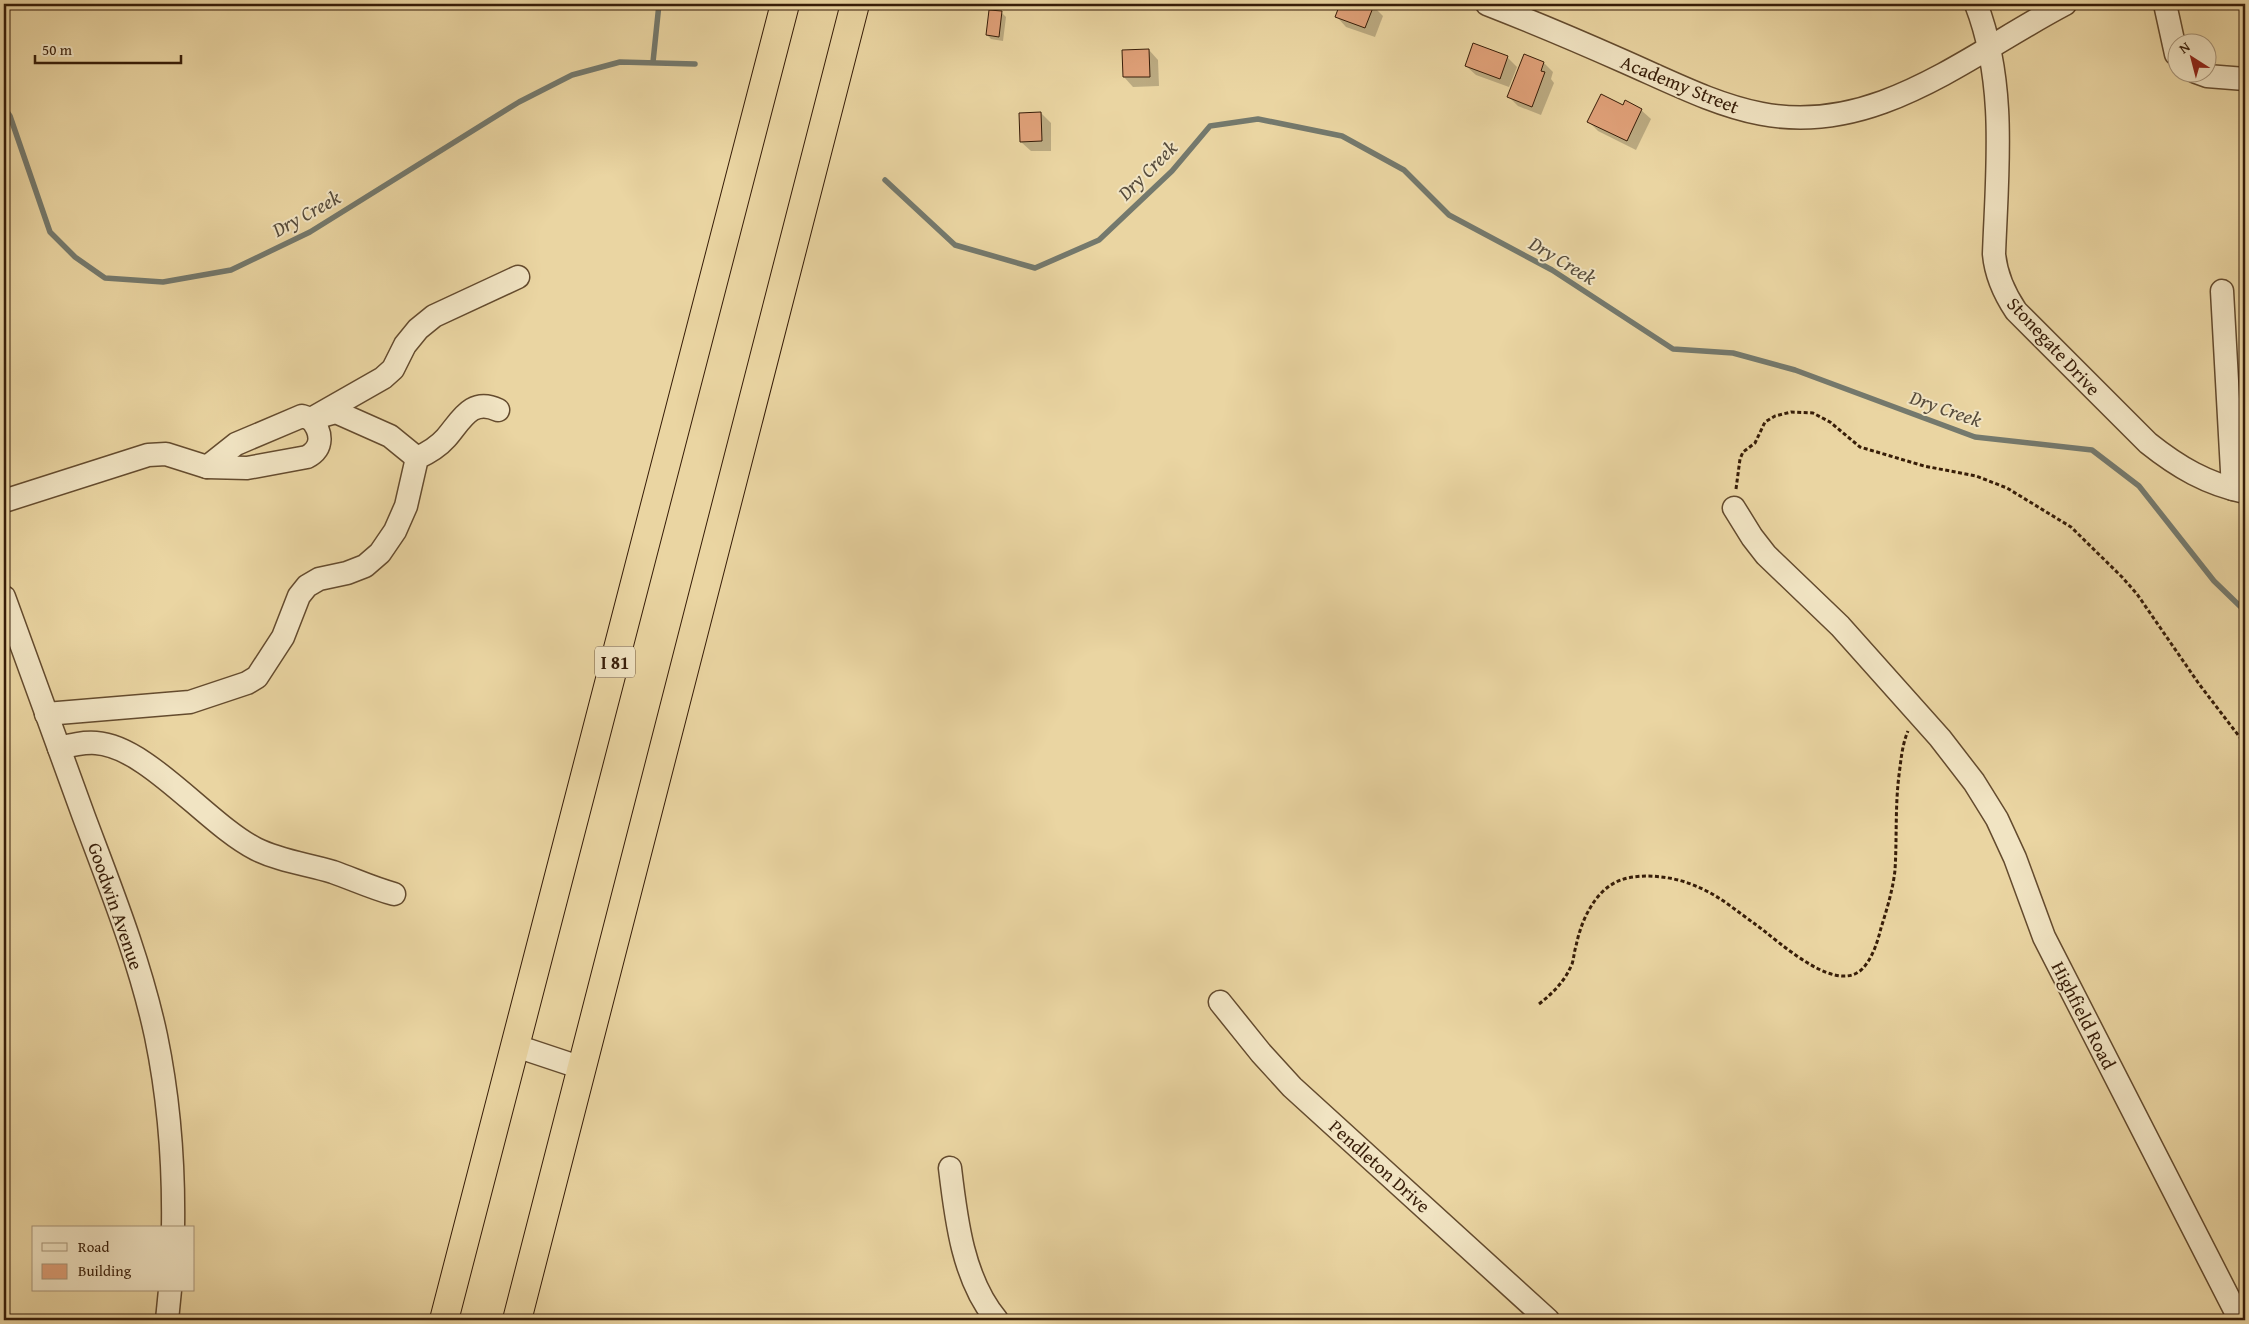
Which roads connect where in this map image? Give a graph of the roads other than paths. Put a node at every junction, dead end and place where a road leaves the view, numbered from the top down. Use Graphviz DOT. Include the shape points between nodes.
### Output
graph roads {
  1 [pos="785,4"];
  2 [pos="855,4"];
  3 [pos="1488,4"];
  4 [pos="1976,4"];
  5 [pos="2066,4"];
  6 [pos="2165,4"];
  7 [pos="2171,32"];
  8 [pos="1990,48"];
  9 [pos="2216,77"];
  10 [pos="2245,79"];
  11 [pos="518,277"];
  12 [pos="2222,291"];
  13 [pos="498,410"];
  14 [pos="311,419"];
  15 [pos="417,458"];
  16 [pos="207,467"];
  17 [pos="2239,490"];
  18 [pos="4,501"];
  19 [pos="1734,508"];
  20 [pos="4,597"];
  21 [pos="8,616"];
  22 [pos="46,714"];
  23 [pos="59,748"];
  24 [pos="394,894"];
  25 [pos="1220,1002"];
  26 [pos="516,1046"];
  27 [pos="582,1068"];
  28 [pos="950,1168"];
  29 [pos="173,1226"];
  30 [pos="170,1292"];
  31 [pos="167,1320"];
  32 [pos="444,1320"];
  33 [pos="517,1320"];
  34 [pos="997,1320"];
  35 [pos="1548,1320"];
  36 [pos="2240,1320"];
  1 -- 26 [label="highway, I 81"];
  2 -- 27 [label="highway"];
  3 -- 8 [label="street, Academy Street" via="1724,105 1789,118 1824,116 1882,102 1930,82"];
  4 -- 8 [label="street, Stonegate Drive"];
  5 -- 8 [label="street, Academy Street"];
  6 -- 7 [label="street"];
  8 -- 17 [label="street, Stonegate Drive" via="1998,111 1994,254 1995,268 2004,293 2016,312 2148,443 2192,474"];
  9 -- 10 [label="street"];
  11 -- 14 [label="street" via="434,316 418,329 383,378"];
  12 -- 17 [label="street"];
  13 -- 15 [label="street" via="484,406 472,408 431,452"];
  14 -- 15 [label="street" via="336,412 390,436"];
  14 -- 16 [label="street" via="302,416 236,444"];
  14 -- 16 [label="street" via="320,435 319,446 307,457 247,468"];
  15 -- 22 [label="street" via="406,506 380,553 365,566 319,579 307,586 299,596 283,637 256,677 190,702"];
  16 -- 18 [label="street" via="166,454 148,455"];
  19 -- 36 [label="street, Highfield Road" via="1766,555 1840,626 1922,716 1974,782 1997,819 2015,858 2044,937"];
  20 -- 21 [label="street, Goodwin Avenue"];
  21 -- 22 [label="street, Goodwin Avenue"];
  22 -- 23 [label="street, Goodwin Avenue"];
  23 -- 24 [label="street" via="78,743 116,747 131,754 230,834 256,849"];
  23 -- 29 [label="street, Goodwin Avenue" via="120,912 156,1036 172,1152"];
  25 -- 35 [label="street, Pendleton Drive" via="1292,1087"];
  26 -- 27 [label="street"];
  26 -- 32 [label="highway, I 81"];
  27 -- 33 [label="highway"];
  28 -- 34 [label="street" via="965,1254 976,1288"];
  30 -- 31 [label="street"];
}
